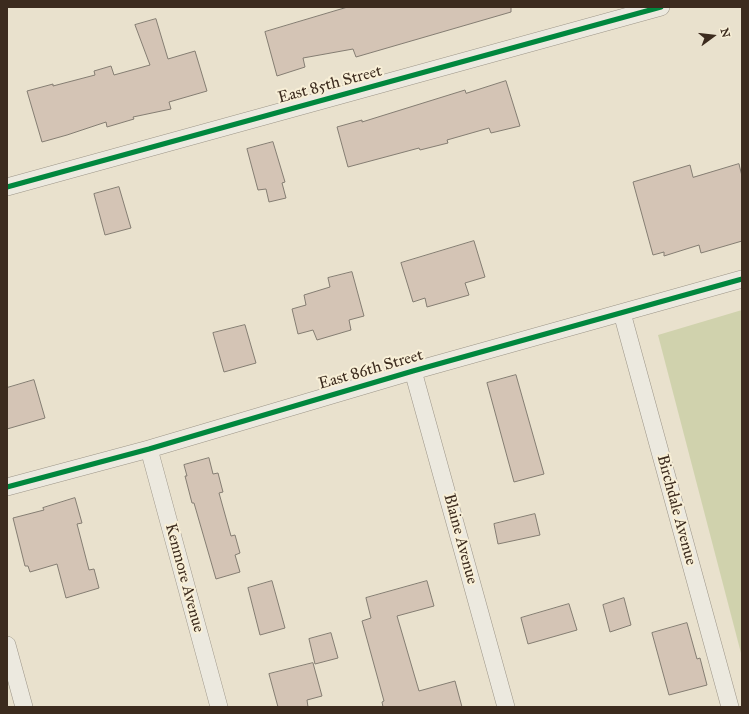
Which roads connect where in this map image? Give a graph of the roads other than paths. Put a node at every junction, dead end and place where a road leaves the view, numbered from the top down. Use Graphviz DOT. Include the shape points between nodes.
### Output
graph roads {
  1 [pos="661,7"];
  2 [pos="7,187"];
  3 [pos="742,279"];
  4 [pos="622,313"];
  5 [pos="413,371"];
  6 [pos="149,449"];
  7 [pos="7,487"];
  8 [pos="7,645"];
  9 [pos="24,707"];
  10 [pos="219,707"];
  11 [pos="506,707"];
  12 [pos="730,707"];
  1 -- 2 [label="street, East 85th Street"];
  3 -- 4 [label="street, East 86th Street"];
  4 -- 5 [label="street, East 86th Street"];
  4 -- 12 [label="street, Birchdale Avenue"];
  5 -- 6 [label="street, East 86th Street"];
  5 -- 11 [label="street, Blaine Avenue"];
  6 -- 7 [label="street, East 86th Street"];
  6 -- 10 [label="street, Kenmore Avenue"];
  8 -- 9 [label="street"];
}
